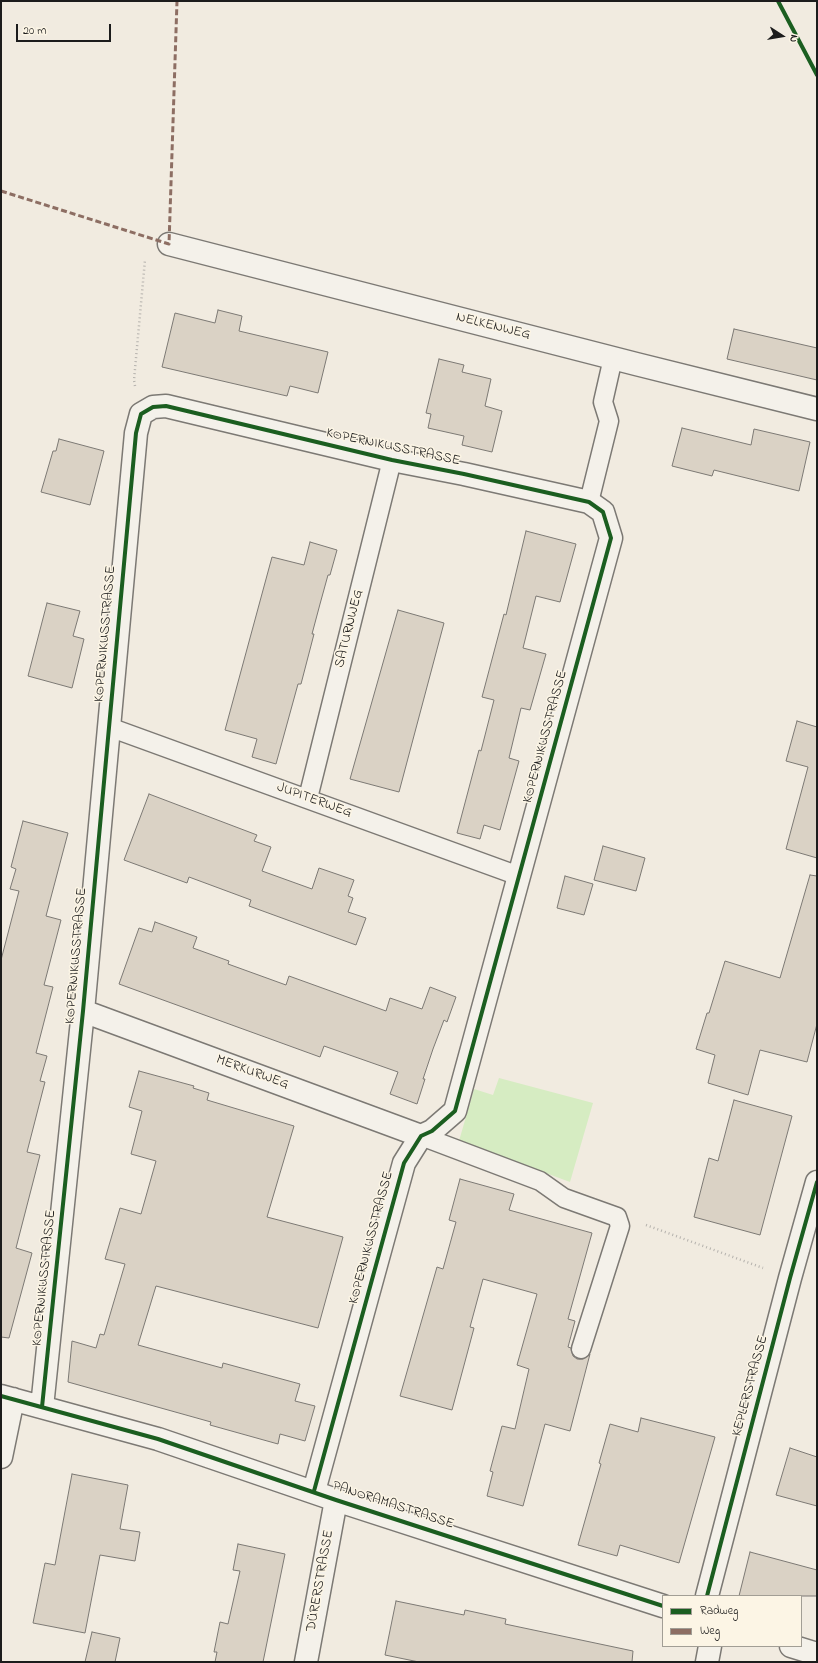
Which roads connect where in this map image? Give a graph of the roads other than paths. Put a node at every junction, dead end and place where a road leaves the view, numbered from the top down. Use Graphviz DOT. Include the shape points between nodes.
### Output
graph roads {
  1 [pos="169,244"];
  2 [pos="613,358"];
  3 [pos="817,408"];
  4 [pos="392,460"];
  5 [pos="589,502"];
  6 [pos="109,727"];
  7 [pos="308,798"];
  8 [pos="519,876"];
  9 [pos="83,1011"];
  10 [pos="421,1136"];
  11 [pos="817,1182"];
  12 [pos="581,1350"];
  13 [pos="7,1398"];
  14 [pos="42,1407"];
  15 [pos="1,1457"];
  16 [pos="314,1491"];
  17 [pos="336,1500"];
  18 [pos="707,1595"];
  19 [pos="662,1606"];
  20 [pos="710,1647"];
  21 [pos="794,1647"];
  22 [pos="817,1654"];
  23 [pos="306,1662"];
  24 [pos="707,1662"];
  1 -- 2 [label="street, NELKENWEG"];
  2 -- 3 [label="street, NELKENWEG"];
  2 -- 5 [label="lane" via="603,402 609,421"];
  4 -- 5 [label="street, KOPERNIKUSSTRASSE"];
  4 -- 6 [label="street, KOPERNIKUSSTRASSE" via="166,406 153,407 141,414 136,433"];
  4 -- 7 [label="lane, SATURNWEG"];
  5 -- 8 [label="street, KOPERNIKUSSTRASSE" via="603,512 611,538"];
  6 -- 7 [label="lane, JUPITERWEG"];
  6 -- 9 [label="street, KOPERNIKUSSTRASSE"];
  7 -- 8 [label="lane, JUPITERWEG"];
  8 -- 10 [label="street, KOPERNIKUSSTRASSE" via="455,1111 432,1131"];
  9 -- 10 [label="street, MERKURWEG"];
  9 -- 14 [label="street, KOPERNIKUSSTRASSE"];
  10 -- 12 [label="lane" via="540,1181 564,1198 617,1217 620,1226"];
  10 -- 16 [label="street, KOPERNIKUSSTRASSE" via="404,1163"];
  11 -- 18 [label="street, KEPLERSTRASSE"];
  13 -- 14 [label="street, PANORAMASTRASSE"];
  13 -- 15 [label="street"];
  14 -- 16 [label="street, PANORAMASTRASSE" via="158,1439"];
  16 -- 17 [label="street, PANORAMASTRASSE"];
  17 -- 19 [label="street, PANORAMASTRASSE"];
  17 -- 23 [label="street, DÜRERSTRASSE"];
  20 -- 24 [label="street"];
  21 -- 22 [label="street"];
}
